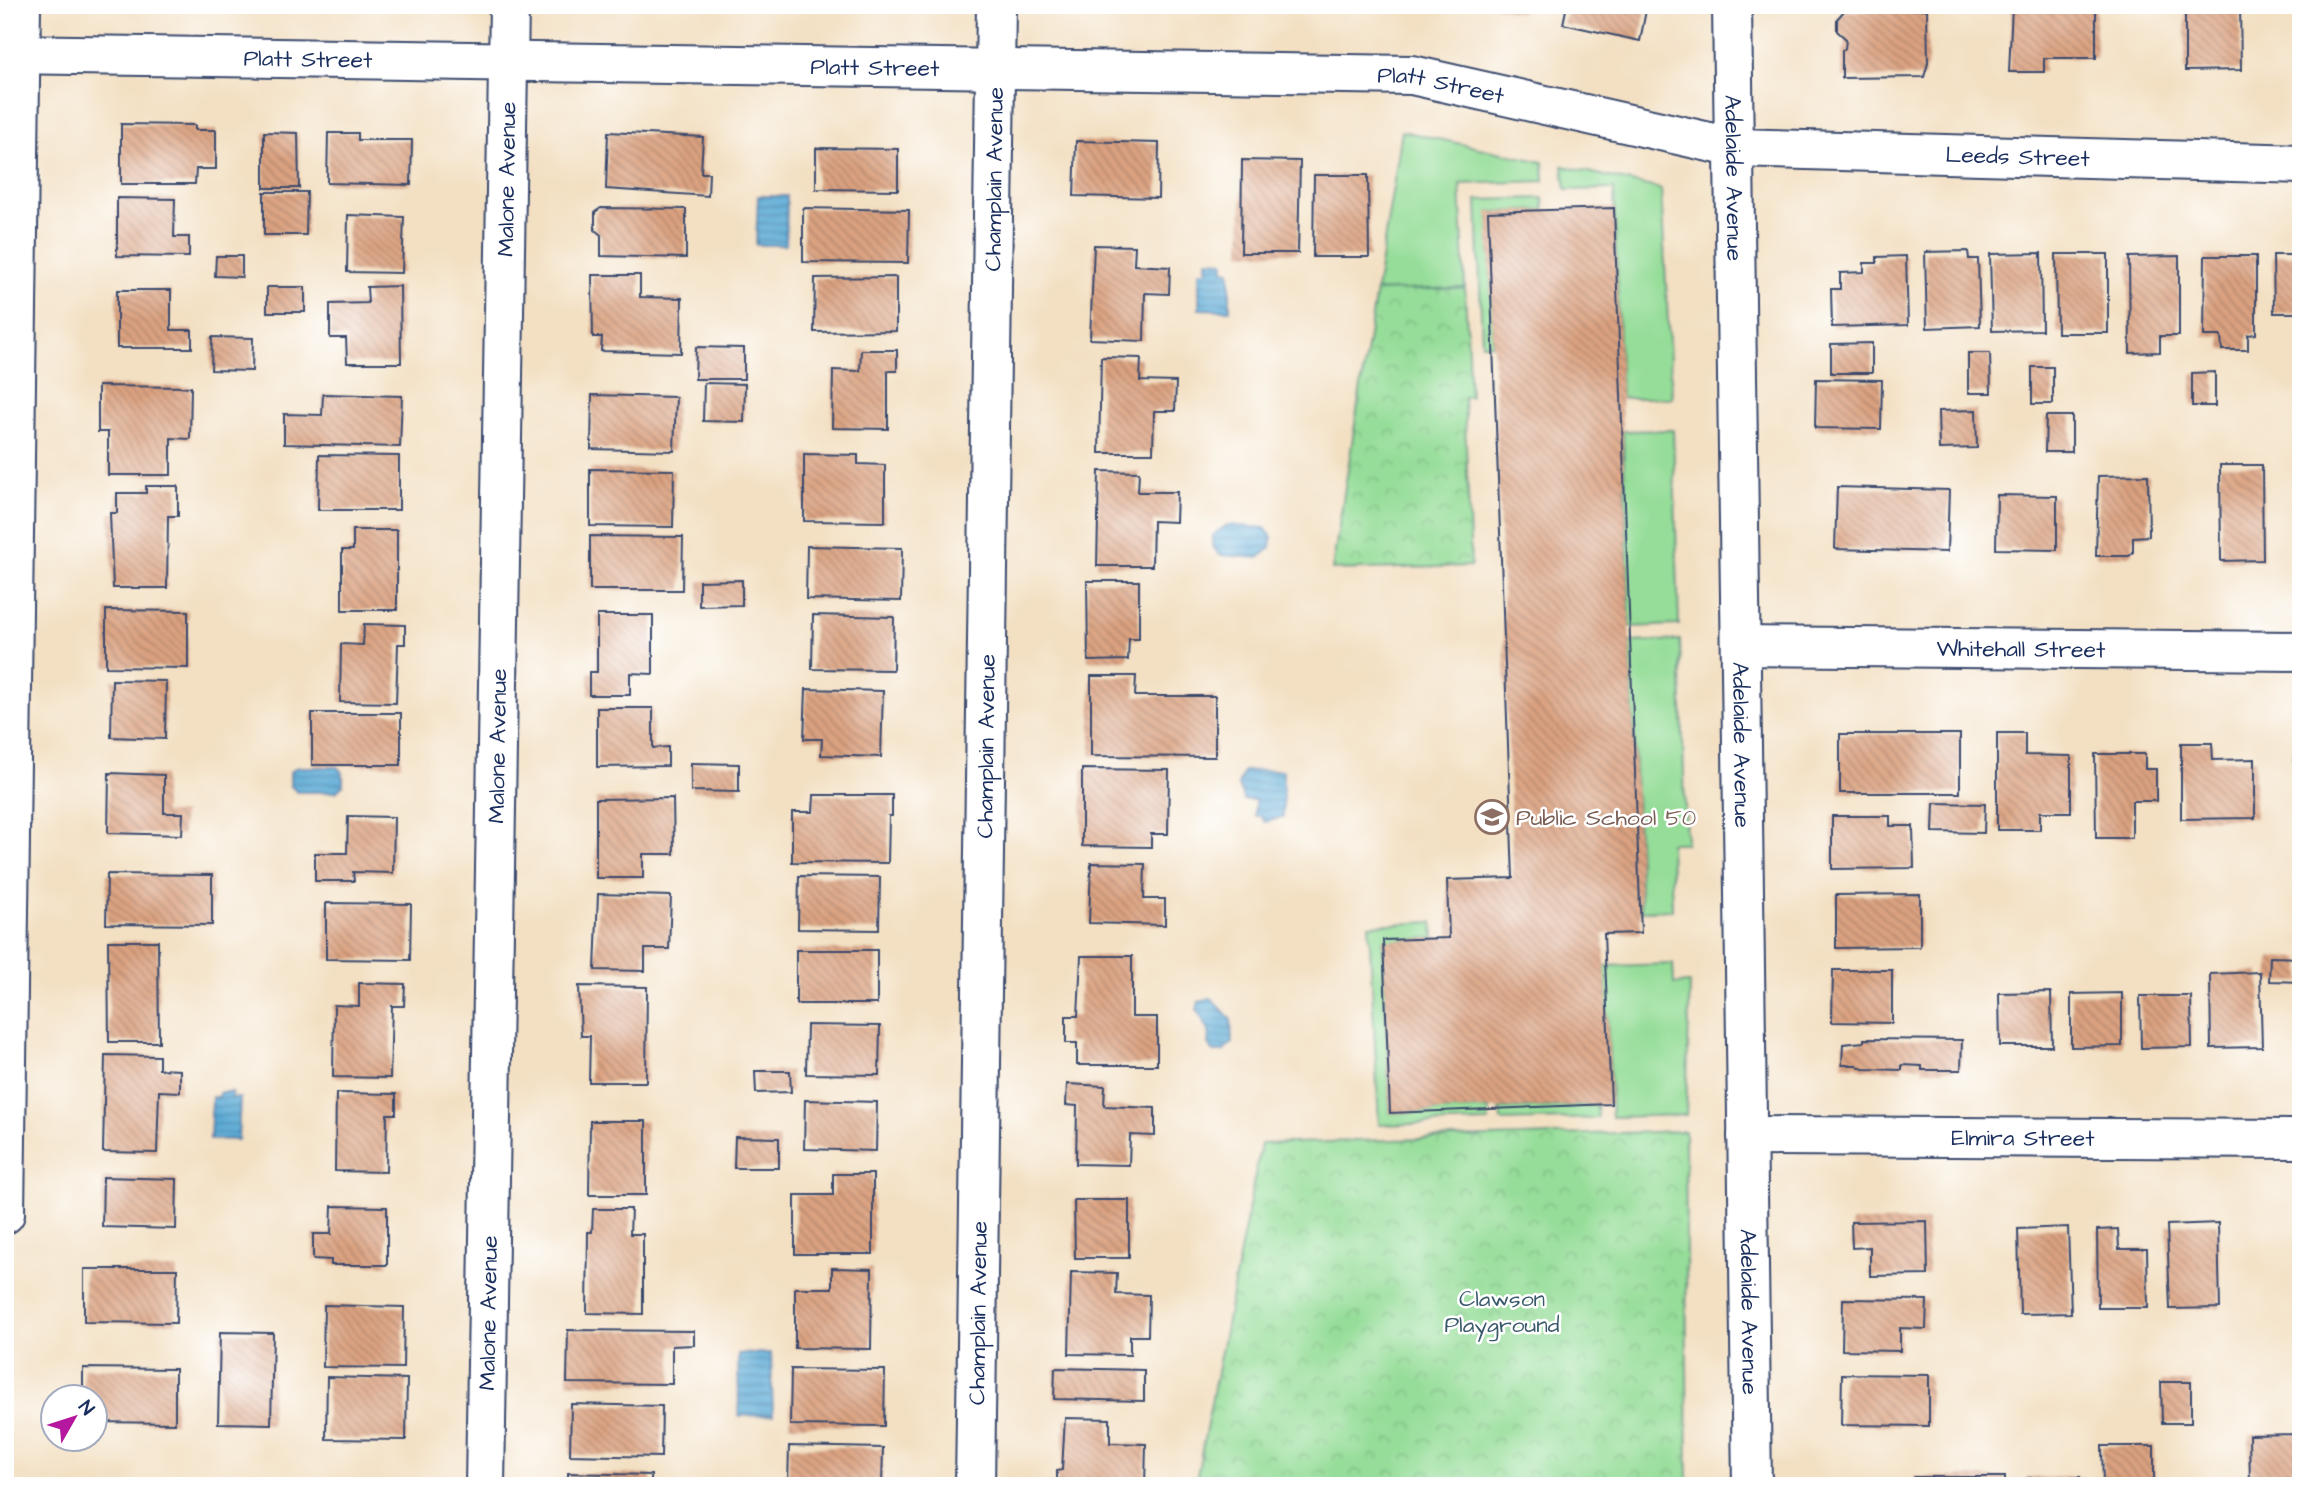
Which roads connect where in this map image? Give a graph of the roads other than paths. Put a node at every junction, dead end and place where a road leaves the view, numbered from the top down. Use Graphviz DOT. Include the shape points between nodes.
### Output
graph roads {
  1 [pos="21,5"];
  2 [pos="509,5"];
  3 [pos="996,5"];
  4 [pos="1732,5"];
  5 [pos="13,54"];
  6 [pos="507,61"];
  7 [pos="996,67"];
  8 [pos="1737,148"];
  9 [pos="2301,164"];
  10 [pos="1741,646"];
  11 [pos="2301,652"];
  12 [pos="1747,1136"];
  13 [pos="2301,1139"];
  14 [pos="5,1213"];
  15 [pos="485,1486"];
  16 [pos="975,1486"];
  17 [pos="1752,1486"];
  1 -- 5 [label="street"];
  2 -- 6 [label="street, Malone Avenue"];
  3 -- 7 [label="street, Champlain Avenue"];
  4 -- 8 [label="street, Adelaide Avenue"];
  5 -- 6 [label="street, Platt Street"];
  5 -- 14 [label="street"];
  6 -- 7 [label="street, Platt Street"];
  6 -- 15 [label="street, Malone Avenue"];
  7 -- 8 [label="street, Platt Street" via="1412,75"];
  7 -- 16 [label="street, Champlain Avenue"];
  8 -- 9 [label="street, Leeds Street"];
  8 -- 10 [label="street, Adelaide Avenue"];
  10 -- 11 [label="street, Whitehall Street"];
  10 -- 12 [label="street, Adelaide Avenue"];
  12 -- 13 [label="street, Elmira Street"];
  12 -- 17 [label="street, Adelaide Avenue"];
}
